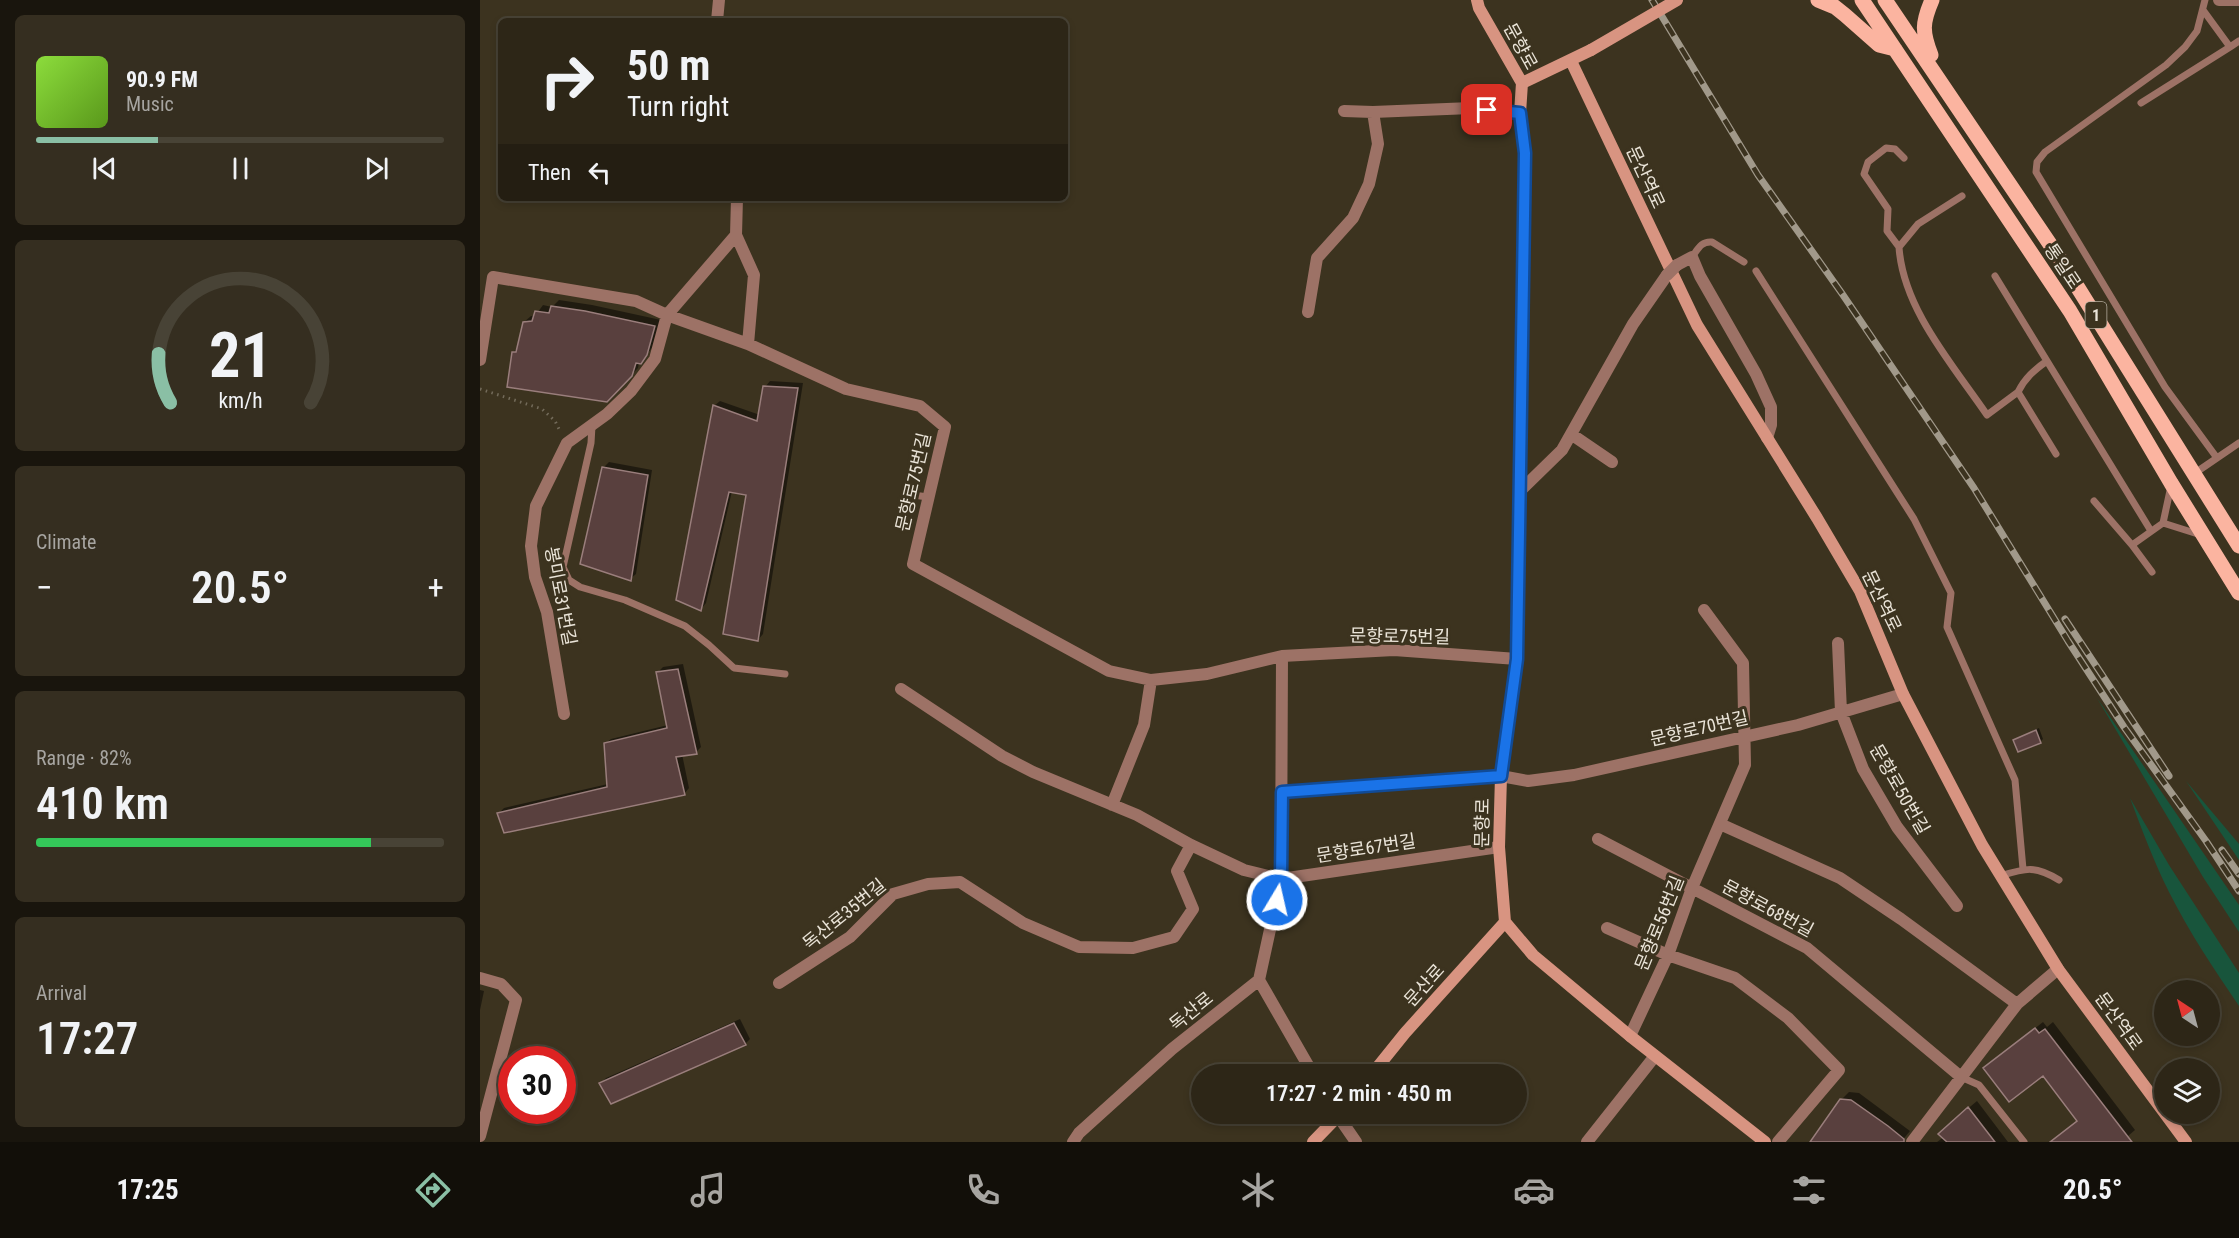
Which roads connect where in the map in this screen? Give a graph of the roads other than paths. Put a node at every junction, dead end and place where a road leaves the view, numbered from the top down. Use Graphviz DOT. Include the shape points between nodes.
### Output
graph roads {
  1 [pos="719,0"];
  2 [pos="1467,0"];
  3 [pos="1677,0"];
  4 [pos="1818,0"];
  5 [pos="1862,0"];
  6 [pos="1885,0"];
  7 [pos="1932,0"];
  8 [pos="2205,0"];
  9 [pos="2218,0"];
  10 [pos="2239,0"];
  11 [pos="1478,4"];
  12 [pos="2204,10"];
  13 [pos="717,18"];
  14 [pos="2239,41"];
  15 [pos="2230,47"];
  16 [pos="1895,49"];
  17 [pos="1571,61"];
  18 [pos="1935,73"];
  19 [pos="1522,83"];
  20 [pos="2141,103"];
  21 [pos="1344,111"];
  22 [pos="1373,112"];
  23 [pos="1520,113"];
  24 [pos="1904,158"];
  25 [pos="1962,196"];
  26 [pos="737,201"];
  27 [pos="736,235"];
  28 [pos="1899,247"];
  29 [pos="1692,257"];
  30 [pos="1744,262"];
  31 [pos="1756,271"];
  32 [pos="1995,276"];
  33 [pos="1308,312"];
  34 [pos="667,315"];
  35 [pos="748,344"];
  36 [pos="480,360"];
  37 [pos="2047,362"];
  38 [pos="2018,392"];
  39 [pos="592,426"];
  40 [pos="1571,434"];
  41 [pos="1767,438"];
  42 [pos="2239,443"];
  43 [pos="2056,454"];
  44 [pos="2217,458"];
  45 [pos="1612,462"];
  46 [pos="2195,473"];
  47 [pos="2171,483"];
  48 [pos="1520,491"];
  49 [pos="913,495"];
  50 [pos="928,497"];
  51 [pos="2094,501"];
  52 [pos="2163,523"];
  53 [pos="2151,531"];
  54 [pos="2203,535"];
  55 [pos="2132,545"];
  56 [pos="2239,546"];
  57 [pos="2152,572"];
  58 [pos="2239,593"];
  59 [pos="1704,610"];
  60 [pos="1838,643"];
  61 [pos="1282,656"];
  62 [pos="1517,659"];
  63 [pos="785,674"];
  64 [pos="1151,680"];
  65 [pos="901,689"];
  66 [pos="1903,694"];
  67 [pos="1841,712"];
  68 [pos="564,714"];
  69 [pos="1746,736"];
  70 [pos="1501,776"];
  71 [pos="1282,792"];
  72 [pos="1112,805"];
  73 [pos="1720,824"];
  74 [pos="1598,839"];
  75 [pos="1191,845"];
  76 [pos="1498,847"];
  77 [pos="2023,869"];
  78 [pos="2000,876"];
  79 [pos="1281,879"];
  80 [pos="2059,880"];
  81 [pos="1692,888"];
  82 [pos="1957,906"];
  83 [pos="1505,922"];
  84 [pos="1607,928"];
  85 [pos="1668,955"];
  86 [pos="2058,969"];
  87 [pos="480,978"];
  88 [pos="1259,980"];
  89 [pos="779,983"];
  90 [pos="2017,1004"];
  91 [pos="1630,1036"];
  92 [pos="1655,1056"];
  93 [pos="1307,1064"];
  94 [pos="1380,1064"];
  95 [pos="1961,1077"];
  96 [pos="1329,1124"];
  97 [pos="1344,1124"];
  98 [pos="480,1136"];
  99 [pos="1758,1140"];
  100 [pos="1072,1142"];
  101 [pos="1313,1142"];
  102 [pos="1356,1142"];
  103 [pos="1587,1142"];
  104 [pos="1778,1142"];
  105 [pos="1912,1142"];
  106 [pos="2024,1142"];
  107 [pos="2186,1142"];
  1 -- 13 [label="street"];
  2 -- 11 [label="street"];
  3 -- 17 [label="street, bridge"];
  4 -- 16 [label="main road" via="1845,15 1879,45"];
  5 -- 16 [label="main road, 통일로 / 1"];
  6 -- 18 [label="main road, 통일로 / 1"];
  7 -- 18 [label="main road" via="1924,17 1923,37"];
  8 -- 12 [label="lane"];
  9 -- 10 [label="street"];
  11 -- 19 [label="street, 문향로"];
  12 -- 15 [label="lane"];
  12 -- 44 [label="lane" via="2197,31 2185,47 2045,152 2037,162 2036,172 2165,387"];
  14 -- 15 [label="lane"];
  15 -- 20 [label="lane"];
  16 -- 47 [label="main road, 통일로 / 1" via="2070,311"];
  17 -- 19 [label="street"];
  17 -- 41 [label="street, 문산역로" via="1697,325"];
  18 -- 46 [label="main road, 통일로 / 1" via="2060,259"];
  19 -- 23 [label="street, 문향로"];
  21 -- 22 [label="street"];
  22 -- 23 [label="street" via="1471,108"];
  22 -- 33 [label="street" via="1378,144 1369,184 1353,218 1317,258"];
  23 -- 48 [label="street, 문향로" via="1525,153"];
  24 -- 28 [label="lane" via="1895,149 1886,148 1868,162 1864,174 1888,209 1887,231"];
  25 -- 28 [label="lane" via="1918,224"];
  26 -- 27 [label="street"];
  27 -- 34 [label="street, 봉미로31번길"];
  27 -- 35 [label="street" via="754,275"];
  28 -- 38 [label="lane" via="1907,290 1922,319 1987,415"];
  29 -- 30 [label="lane" via="1701,244 1712,242"];
  29 -- 40 [label="street, bridge" via="1666,275 1633,324"];
  29 -- 41 [label="street" via="1771,407 1772,425"];
  31 -- 77 [label="lane" via="1914,519 1951,593 1947,627 2015,780"];
  32 -- 37 [label="lane"];
  34 -- 35 [label="street, 문향로75번길"];
  34 -- 36 [label="street, 문향로75번길" via="636,301 494,277"];
  34 -- 39 [label="street, 봉미로31번길" via="655,359 621,403"];
  35 -- 50 [label="street, 문향로75번길" via="846,389 920,406 945,427"];
  37 -- 38 [label="lane" via="2023,381"];
  37 -- 53 [label="lane"];
  38 -- 43 [label="lane"];
  39 -- 63 [label="lane" via="563,567 569,580 678,622 734,668"];
  39 -- 68 [label="street, 봉미로31번길" via="567,443 536,506 531,546"];
  40 -- 45 [label="street"];
  40 -- 48 [label="street" via="1562,450"];
  41 -- 66 [label="street, 문산역로" via="1860,591"];
  42 -- 44 [label="lane"];
  44 -- 46 [label="lane"];
  46 -- 56 [label="main road, 통일로 / 1"];
  47 -- 52 [label="lane"];
  47 -- 54 [label="main road, 통일로 / 1"];
  48 -- 62 [label="street, 문향로"];
  49 -- 50 [label="lane"];
  50 -- 64 [label="street, 문향로75번길" via="912,564 1109,671"];
  51 -- 55 [label="lane"];
  52 -- 53 [label="lane"];
  52 -- 54 [label="lane"];
  53 -- 55 [label="lane"];
  54 -- 58 [label="main road, 통일로 / 1"];
  55 -- 57 [label="lane"];
  59 -- 69 [label="street, 문향로56번길" via="1743,663"];
  60 -- 67 [label="street, 문향로50번길"];
  61 -- 62 [label="street, 문향로75번길" via="1394,650"];
  61 -- 64 [label="street, 문향로75번길" via="1207,675"];
  61 -- 71 [label="street"];
  62 -- 70 [label="street, 문향로"];
  64 -- 72 [label="street" via="1144,725"];
  65 -- 72 [label="street, 문향로67번길" via="1002,756"];
  66 -- 67 [label="street, 문향로70번길"];
  66 -- 78 [label="street, 문산역로"];
  67 -- 69 [label="street, 문향로70번길"];
  67 -- 82 [label="street, 문향로50번길" via="1863,769 1897,827"];
  69 -- 70 [label="street, 문향로70번길" via="1574,775 1528,781"];
  69 -- 73 [label="street, 문향로56번길" via="1745,765"];
  70 -- 71 [label="street, 문향로70번길"];
  70 -- 76 [label="street, 문향로"];
  71 -- 79 [label="street"];
  72 -- 75 [label="street, 문향로67번길"];
  73 -- 81 [label="street, 문향로56번길"];
  73 -- 90 [label="street" via="1840,878"];
  74 -- 81 [label="street, 문향로68번길"];
  75 -- 79 [label="street, 문향로67번길" via="1244,870"];
  75 -- 89 [label="street, 독산로35번길" via="1177,871 1193,909 1174,937 1133,948 1079,947 1023,923 960,882 928,884 893,894 850,937"];
  76 -- 79 [label="street, 문향로67번길"];
  76 -- 83 [label="street, 문향로"];
  77 -- 78 [label="lane"];
  77 -- 80 [label="lane" via="2038,868"];
  78 -- 86 [label="street, 문산역로"];
  79 -- 88 [label="street"];
  81 -- 85 [label="street, 문향로56번길"];
  81 -- 95 [label="street, 문향로68번길" via="1807,948"];
  83 -- 91 [label="street" via="1533,955"];
  83 -- 94 [label="street, 문산로"];
  84 -- 85 [label="street"];
  85 -- 91 [label="street, 문향로56번길"];
  85 -- 104 [label="street" via="1736,978 1788,1018 1839,1070"];
  86 -- 90 [label="street"];
  86 -- 107 [label="street, 문산역로"];
  87 -- 98 [label="street" via="501,984 516,1000"];
  88 -- 93 [label="street"];
  88 -- 100 [label="street, 독산로" via="1172,1049"];
  90 -- 95 [label="street"];
  91 -- 92 [label="street"];
  92 -- 99 [label="street"];
  92 -- 103 [label="street"];
  95 -- 105 [label="street"];
  95 -- 106 [label="lane" via="1979,1085"];
  96 -- 101 [label="street"];
  97 -- 102 [label="street"];
}
